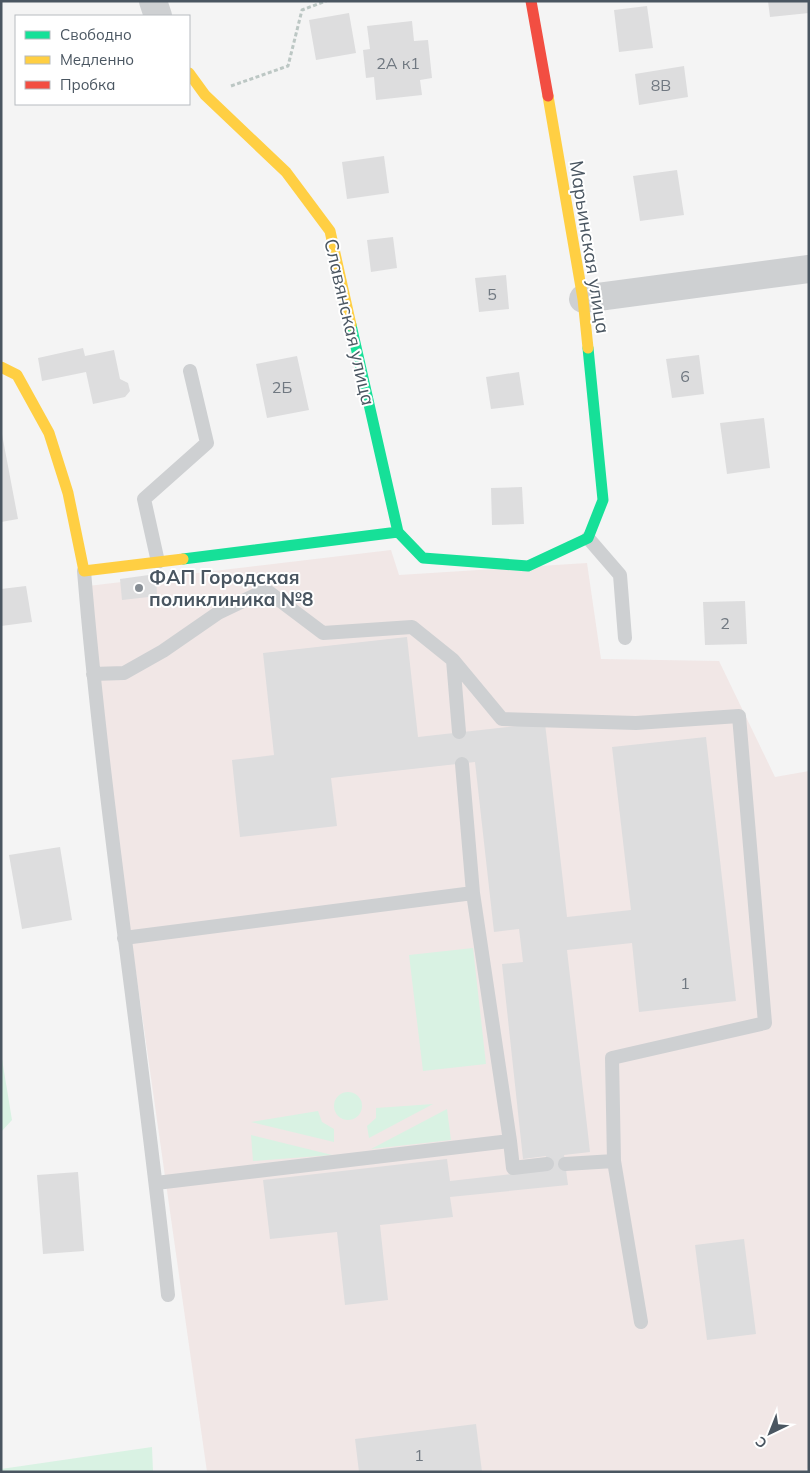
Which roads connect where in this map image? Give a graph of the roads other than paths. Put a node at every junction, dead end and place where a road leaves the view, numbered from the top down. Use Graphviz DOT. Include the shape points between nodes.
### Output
graph roads {
  1 [pos="153,1"];
  2 [pos="531,1"];
  3 [pos="158,15"];
  4 [pos="190,74"];
  5 [pos="809,269"];
  6 [pos="583,299"];
  7 [pos="1,367"];
  8 [pos="190,371"];
  9 [pos="398,532"];
  10 [pos="588,538"];
  11 [pos="158,562"];
  12 [pos="84,571"];
  13 [pos="626,638"];
  14 [pos="453,660"];
  15 [pos="93,674"];
  16 [pos="459,732"];
  17 [pos="462,764"];
  18 [pos="473,893"];
  19 [pos="124,938"];
  20 [pos="510,1141"];
  21 [pos="614,1161"];
  22 [pos="547,1164"];
  23 [pos="565,1164"];
  24 [pos="156,1183"];
  25 [pos="168,1295"];
  26 [pos="641,1322"];
  1 -- 3 [label="street"];
  2 -- 6 [label="street, Марьинская улица"];
  4 -- 9 [label="street, Славянская улица" via="205,95 286,172 330,230"];
  5 -- 6 [label="street"];
  6 -- 10 [label="street, Марьинская улица" via="603,500"];
  7 -- 12 [label="street" via="17,375 49,434 68,493"];
  8 -- 11 [label="lane" via="207,443 144,499"];
  9 -- 10 [label="street" via="423,558 528,566"];
  9 -- 11 [label="street"];
  10 -- 13 [label="lane" via="620,575"];
  11 -- 12 [label="street"];
  12 -- 15 [label="lane"];
  14 -- 15 [label="lane" via="412,627 323,633 266,590 218,613 124,673"];
  14 -- 16 [label="lane"];
  14 -- 21 [label="lane" via="502,719 636,723 739,716 765,1023 612,1058"];
  15 -- 19 [label="lane"];
  17 -- 18 [label="lane"];
  18 -- 19 [label="lane"];
  18 -- 20 [label="lane"];
  19 -- 24 [label="lane"];
  20 -- 22 [label="lane" via="513,1168"];
  20 -- 24 [label="lane"];
  21 -- 23 [label="lane"];
  21 -- 26 [label="lane"];
  24 -- 25 [label="lane"];
}
